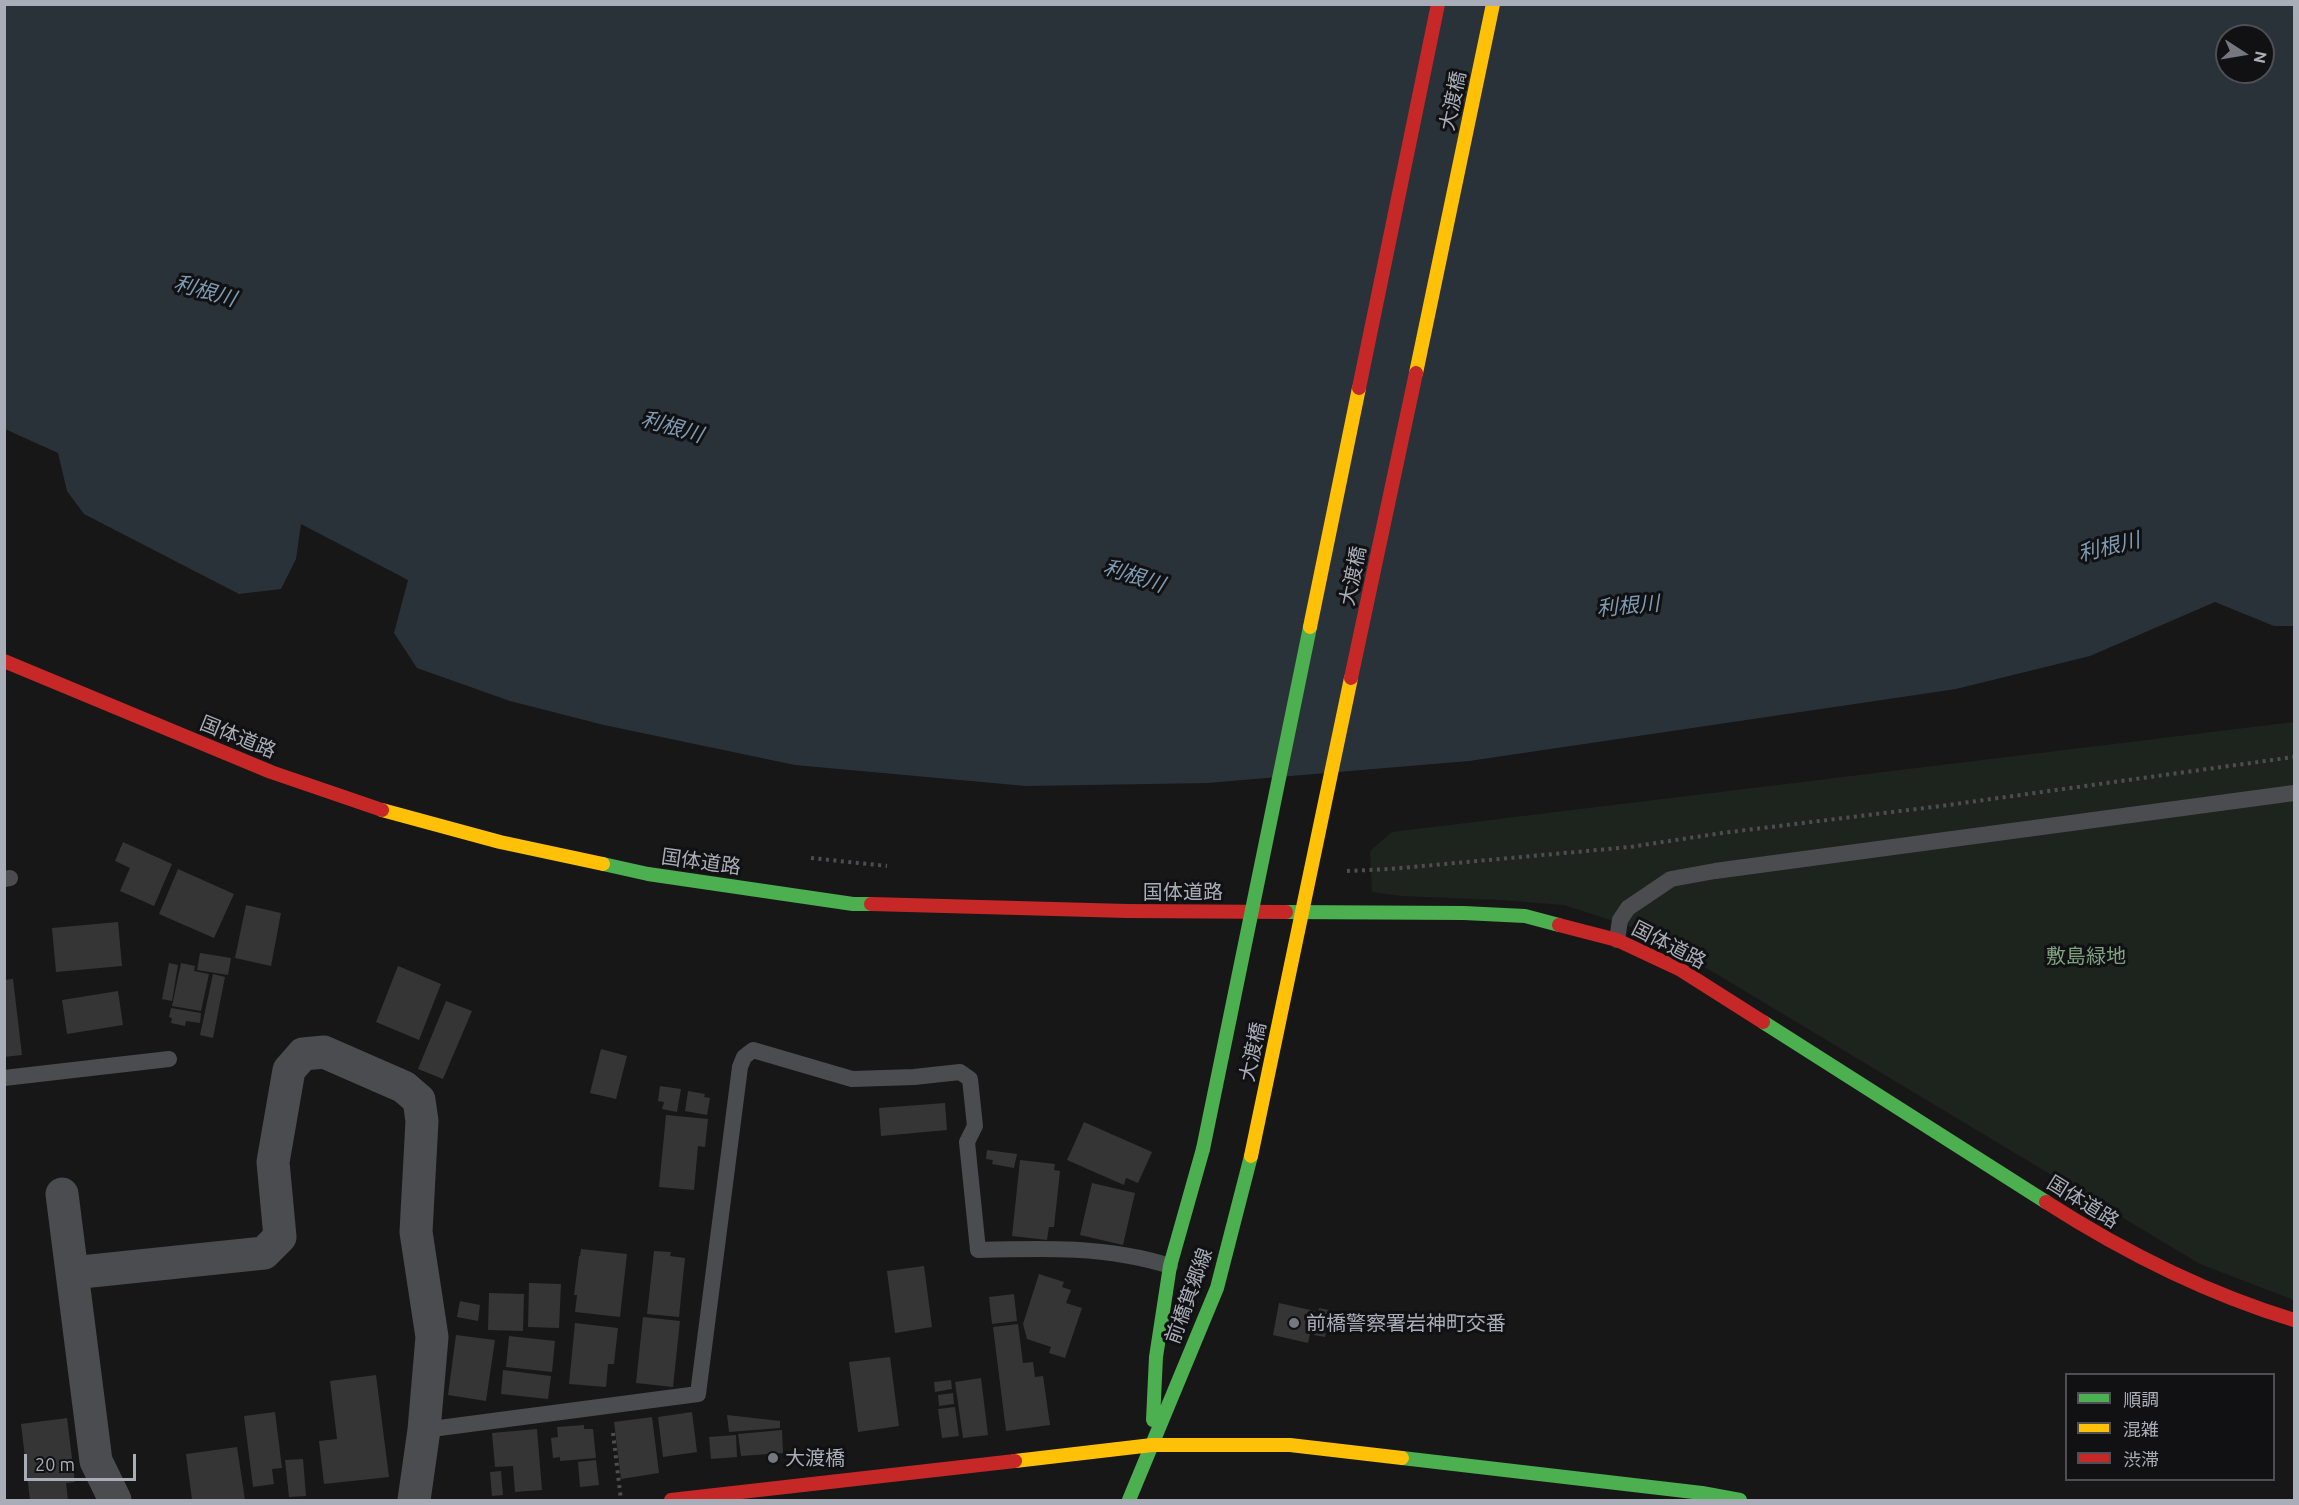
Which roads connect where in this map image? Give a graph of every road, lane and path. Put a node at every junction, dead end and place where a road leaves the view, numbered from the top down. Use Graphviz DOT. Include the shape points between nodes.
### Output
graph roads {
  1 [pos="1438,4"];
  2 [pos="1493,4"];
  3 [pos="4,661"];
  4 [pos="2295,757"];
  5 [pos="2295,793"];
  6 [pos="805,858"];
  7 [pos="898,867"];
  8 [pos="1344,871"];
  9 [pos="1617,940"];
  10 [pos="169,1059"];
  11 [pos="4,1078"];
  12 [pos="1203,1149"];
  13 [pos="1251,1156"];
  14 [pos="62,1194"];
  15 [pos="1170,1266"];
  16 [pos="72,1273"];
  17 [pos="2295,1320"];
  18 [pos="609,1406"];
  19 [pos="424,1430"];
  20 [pos="1152,1445"];
  21 [pos="1702,1497"];
  22 [pos="115,1500"];
  23 [pos="414,1500"];
  24 [pos="621,1500"];
  25 [pos="670,1500"];
  26 [pos="1128,1500"];
  27 [pos="1740,1500"];
  1 -- 12 [label="street, 大渡橋, bridge"];
  2 -- 13 [label="street, 大渡橋, bridge"];
  3 -- 9 [label="street, 国体道路" via="271,772 373,807 500,842 648,874 853,904 1525,916"];
  4 -- 8 [label="path" via="1630,847"];
  5 -- 9 [label="lane" via="1671,879 1628,908 1620,920"];
  6 -- 7 [label="path"];
  9 -- 17 [label="street, 国体道路" via="1681,970 2099,1236 2188,1283"];
  10 -- 11 [label="lane"];
  12 -- 15 [label="street, 前橋箕郷線"];
  13 -- 20 [label="street, 前橋箕郷線" via="1217,1288"];
  14 -- 16 [label="street"];
  15 -- 18 [label="lane" via="1141,1256 1062,1247 978,1250 967,1142 975,1125 970,1079 960,1072 852,1079 753,1050 740,1067 698,1394"];
  15 -- 20 [label="street, 前橋箕郷線" via="1156,1357"];
  16 -- 19 [label="street" via="264,1253 280,1237 273,1162 289,1070 303,1054 324,1052 404,1087 419,1100 422,1121 416,1232 432,1337"];
  16 -- 22 [label="street" via="96,1461"];
  18 -- 19 [label="lane"];
  18 -- 24 [label="path"];
  19 -- 23 [label="street"];
  20 -- 21 [label="street" via="1290,1445"];
  20 -- 25 [label="street"];
  20 -- 26 [label="street, 前橋箕郷線"];
  21 -- 27 [label="street"];
}
